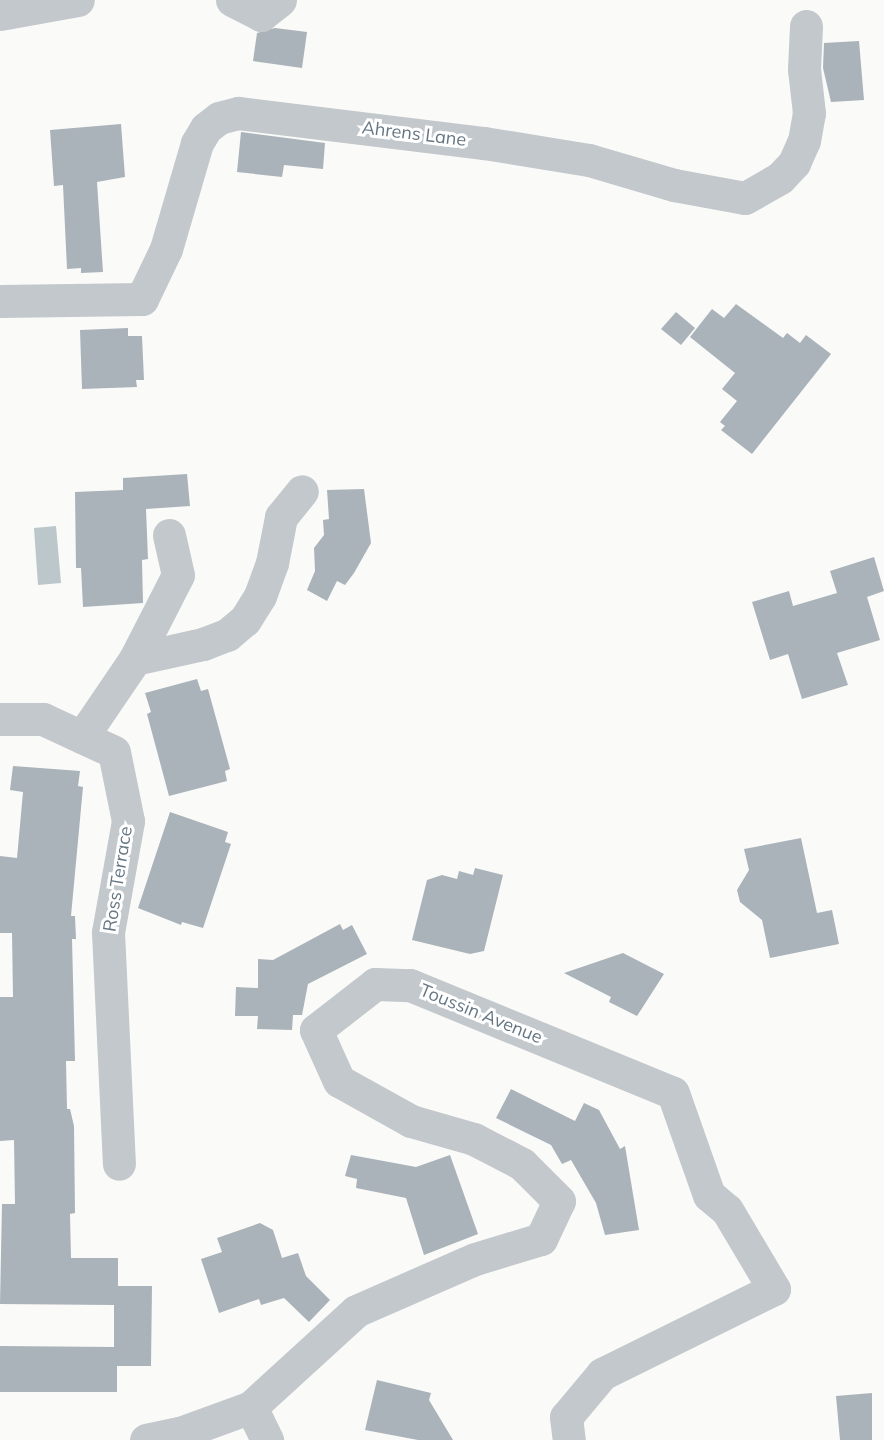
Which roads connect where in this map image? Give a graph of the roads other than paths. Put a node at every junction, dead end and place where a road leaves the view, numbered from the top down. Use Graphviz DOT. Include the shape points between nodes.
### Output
graph roads {
  1 [pos="78,0"];
  2 [pos="232,0"];
  3 [pos="280,0"];
  4 [pos="0,15"];
  5 [pos="806,26"];
  6 [pos="0,301"];
  7 [pos="302,490"];
  8 [pos="169,535"];
  9 [pos="135,659"];
  10 [pos="0,719"];
  11 [pos="82,737"];
  12 [pos="119,1164"];
  13 [pos="251,1407"];
  14 [pos="181,1437"];
  15 [pos="146,1440"];
  16 [pos="267,1440"];
  17 [pos="569,1440"];
  1 -- 4 [label="street"];
  2 -- 3 [label="street" via="261,15"];
  5 -- 6 [label="street, Ahrens Lane" via="808,113 804,141 794,163 780,178 745,198 674,185 589,160 238,113 213,123 197,143 166,249 142,299"];
  7 -- 9 [label="street" via="281,517 272,563 260,596 245,620 227,635 202,644"];
  8 -- 9 [label="street" via="178,574"];
  9 -- 11 [label="street"];
  10 -- 11 [label="street, Ross Terrace" via="43,719"];
  11 -- 12 [label="street, Ross Terrace" via="114,752 128,821 108,932"];
  13 -- 14 [label="street, Toussin Avenue"];
  13 -- 16 [label="street"];
  13 -- 17 [label="street, Toussin Avenue" via="356,1311 475,1259 541,1239 559,1201 522,1164 474,1139 411,1121 339,1081 316,1030 375,984 410,985 673,1093 709,1196 727,1210 774,1289 602,1374 566,1417"];
  14 -- 15 [label="street, Toussin Avenue"];
}
